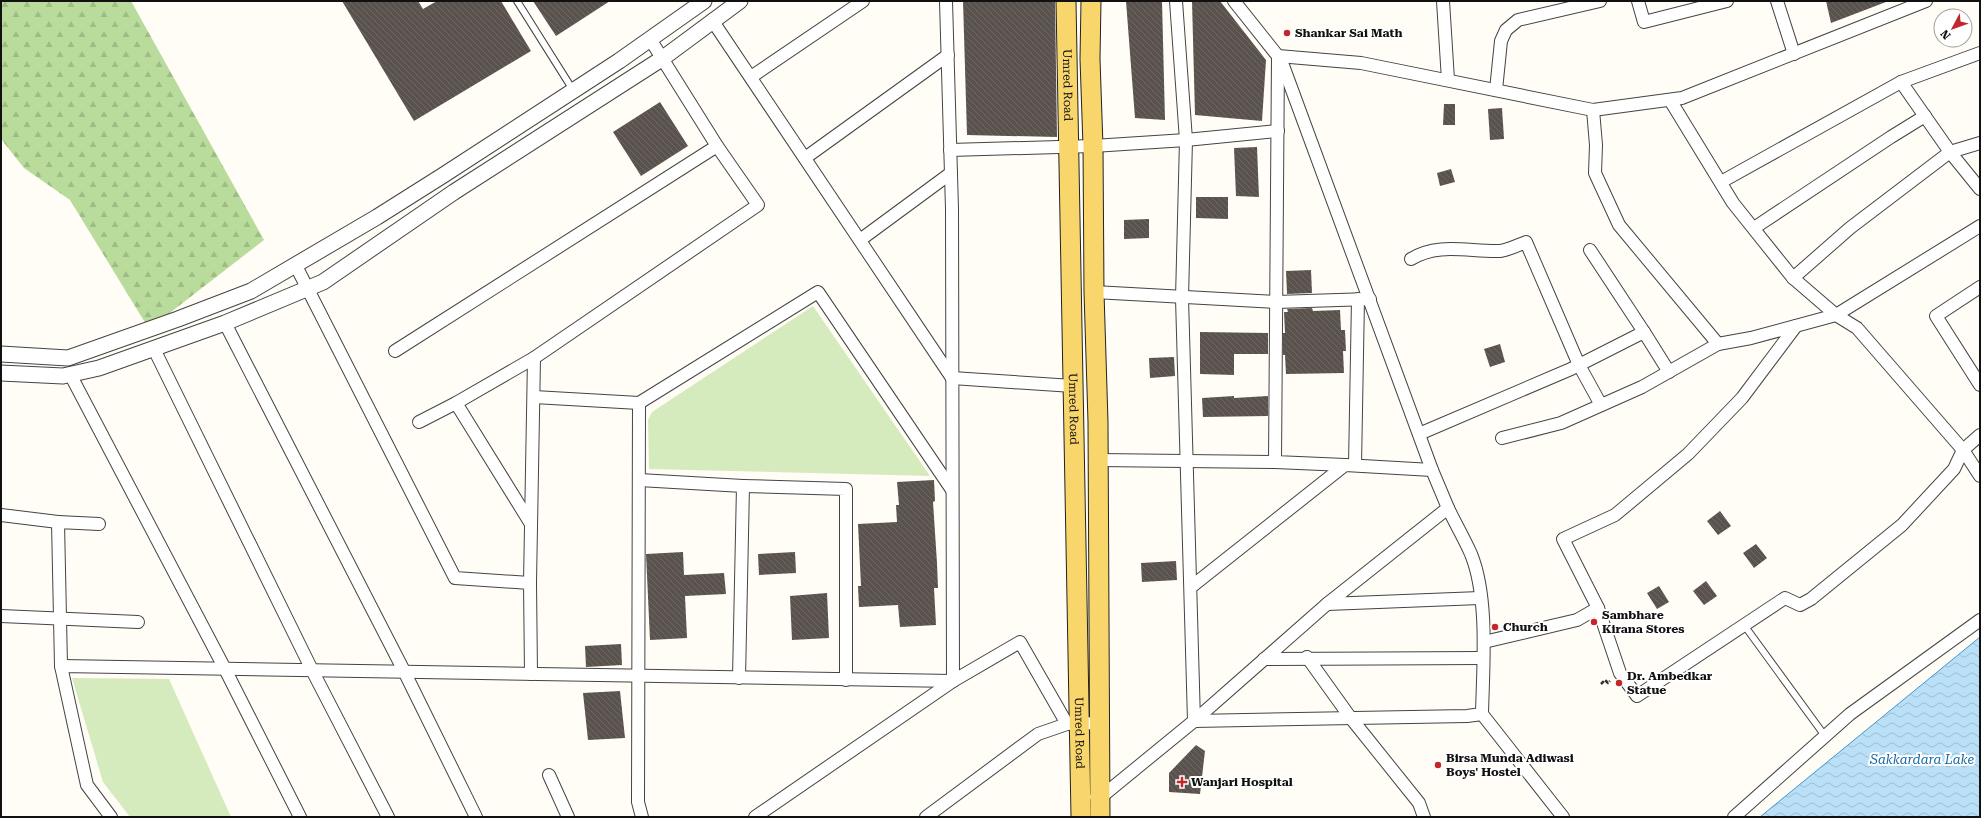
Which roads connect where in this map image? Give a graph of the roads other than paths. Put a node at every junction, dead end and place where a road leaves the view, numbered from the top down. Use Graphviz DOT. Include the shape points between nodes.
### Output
graph roads {
  1 [pos="517,1"];
  2 [pos="704,1"];
  3 [pos="740,1"];
  4 [pos="863,1"];
  5 [pos="946,1"];
  6 [pos="1066,1"];
  7 [pos="1091,1"];
  8 [pos="1176,1"];
  9 [pos="1234,1"];
  10 [pos="1443,1"];
  11 [pos="1600,1"];
  12 [pos="1638,1"];
  13 [pos="1727,1"];
  14 [pos="1777,1"];
  15 [pos="1926,1"];
  16 [pos="712,20"];
  17 [pos="650,39"];
  18 [pos="1794,54"];
  19 [pos="1980,54"];
  20 [pos="948,55"];
  21 [pos="1278,56"];
  22 [pos="663,58"];
  23 [pos="751,76"];
  24 [pos="1448,80"];
  25 [pos="1901,82"];
  26 [pos="573,90"];
  27 [pos="1496,90"];
  28 [pos="1670,100"];
  29 [pos="1593,110"];
  30 [pos="1926,116"];
  31 [pos="1278,131"];
  32 [pos="1186,140"];
  33 [pos="1980,143"];
  34 [pos="717,146"];
  35 [pos="1093,146"];
  36 [pos="1069,148"];
  37 [pos="950,150"];
  38 [pos="1950,152"];
  39 [pos="805,158"];
  40 [pos="951,173"];
  41 [pos="1721,182"];
  42 [pos="1980,189"];
  43 [pos="1980,226"];
  44 [pos="1754,228"];
  45 [pos="860,240"];
  46 [pos="1590,250"];
  47 [pos="1411,259"];
  48 [pos="295,264"];
  49 [pos="1793,278"];
  50 [pos="1980,287"];
  51 [pos="307,289"];
  52 [pos="1094,292"];
  53 [pos="1182,298"];
  54 [pos="1364,299"];
  55 [pos="1276,302"];
  56 [pos="1836,314"];
  57 [pos="225,323"];
  58 [pos="1796,326"];
  59 [pos="1644,332"];
  60 [pos="1718,344"];
  61 [pos="154,349"];
  62 [pos="395,351"];
  63 [pos="1,354"];
  64 [pos="534,358"];
  65 [pos="1579,365"];
  66 [pos="1669,372"];
  67 [pos="1,373"];
  68 [pos="70,374"];
  69 [pos="952,378"];
  70 [pos="1980,385"];
  71 [pos="1073,386"];
  72 [pos="534,397"];
  73 [pos="456,403"];
  74 [pos="639,403"];
  75 [pos="1601,405"];
  76 [pos="419,422"];
  77 [pos="1419,434"];
  78 [pos="1980,435"];
  79 [pos="1502,438"];
  80 [pos="1963,450"];
  81 [pos="1098,460"];
  82 [pos="1187,461"];
  83 [pos="1275,462"];
  84 [pos="1350,465"];
  85 [pos="1432,470"];
  86 [pos="1980,476"];
  87 [pos="639,480"];
  88 [pos="743,486"];
  89 [pos="952,490"];
  90 [pos="1448,508"];
  91 [pos="1,516"];
  92 [pos="58,522"];
  93 [pos="99,524"];
  94 [pos="531,524"];
  95 [pos="530,583"];
  96 [pos="1191,587"];
  97 [pos="1480,598"];
  98 [pos="1327,604"];
  99 [pos="1598,608"];
  100 [pos="1,616"];
  101 [pos="61,619"];
  102 [pos="1980,620"];
  103 [pos="138,622"];
  104 [pos="1744,625"];
  105 [pos="1484,642"];
  106 [pos="1307,657"];
  107 [pos="1483,658"];
  108 [pos="1264,659"];
  109 [pos="61,666"];
  110 [pos="225,668"];
  111 [pos="312,670"];
  112 [pos="404,671"];
  113 [pos="531,674"];
  114 [pos="638,677"];
  115 [pos="739,678"];
  116 [pos="846,680"];
  117 [pos="953,681"];
  118 [pos="1482,714"];
  119 [pos="1350,717"];
  120 [pos="1194,721"];
  121 [pos="1100,723"];
  122 [pos="1074,724"];
  123 [pos="1825,736"];
  124 [pos="549,775"];
  125 [pos="1081,797"];
  126 [pos="1101,797"];
  127 [pos="111,817"];
  128 [pos="300,817"];
  129 [pos="388,817"];
  130 [pos="476,817"];
  131 [pos="568,817"];
  132 [pos="642,817"];
  133 [pos="755,817"];
  134 [pos="926,817"];
  135 [pos="1081,817"];
  136 [pos="1100,817"];
  137 [pos="1424,817"];
  138 [pos="1563,817"];
  139 [pos="1734,817"];
  1 -- 26 [label="lane"];
  2 -- 17 [label="street"];
  3 -- 16 [label="street"];
  4 -- 23 [label="street"];
  5 -- 20 [label="street"];
  6 -- 36 [label="main road, Umred Road"];
  7 -- 35 [label="main road"];
  8 -- 32 [label="street"];
  9 -- 21 [label="street"];
  10 -- 24 [label="street"];
  11 -- 27 [label="street" via="1518,20 1506,30 1501,41"];
  12 -- 13 [label="street" via="1644,22"];
  14 -- 18 [label="street"];
  15 -- 18 [label="street"];
  16 -- 22 [label="street"];
  16 -- 23 [label="street"];
  17 -- 22 [label="street"];
  17 -- 26 [label="street"];
  18 -- 28 [label="street" via="1682,98"];
  19 -- 25 [label="street"];
  20 -- 37 [label="street"];
  20 -- 39 [label="street"];
  21 -- 24 [label="street" via="1361,63"];
  21 -- 31 [label="street"];
  21 -- 54 [label="street"];
  22 -- 34 [label="street"];
  22 -- 51 [label="street" via="454,192 323,282"];
  23 -- 39 [label="street"];
  24 -- 27 [label="street"];
  25 -- 30 [label="street"];
  25 -- 41 [label="street"];
  26 -- 48 [label="street" via="377,217"];
  27 -- 29 [label="street"];
  28 -- 29 [label="street"];
  28 -- 41 [label="street"];
  29 -- 60 [label="street" via="1595,173 1619,225"];
  30 -- 38 [label="street"];
  30 -- 44 [label="street"];
  31 -- 32 [label="street"];
  31 -- 55 [label="street"];
  32 -- 35 [label="street"];
  32 -- 53 [label="street"];
  33 -- 38 [label="street"];
  34 -- 62 [label="street"];
  34 -- 64 [label="street" via="758,205"];
  35 -- 36 [label="street"];
  35 -- 52 [label="main road"];
  36 -- 37 [label="street"];
  36 -- 71 [label="main road, Umred Road"];
  37 -- 40 [label="street"];
  38 -- 42 [label="street"];
  38 -- 49 [label="street" via="1850,228"];
  39 -- 45 [label="street"];
  40 -- 45 [label="street"];
  40 -- 69 [label="street"];
  41 -- 44 [label="street"];
  43 -- 56 [label="street"];
  44 -- 49 [label="street"];
  45 -- 69 [label="street"];
  46 -- 59 [label="street"];
  47 -- 65 [label="street" via="1436,249 1501,251 1526,242"];
  48 -- 51 [label="street"];
  48 -- 63 [label="street" via="251,291 68,358"];
  49 -- 56 [label="street"];
  50 -- 70 [label="street" via="1936,316"];
  51 -- 57 [label="street"];
  51 -- 95 [label="street" via="455,578"];
  52 -- 53 [label="street"];
  52 -- 81 [label="main road"];
  53 -- 55 [label="street"];
  53 -- 82 [label="street"];
  54 -- 55 [label="street"];
  54 -- 77 [label="street"];
  54 -- 84 [label="street"];
  55 -- 83 [label="street"];
  56 -- 58 [label="street"];
  56 -- 80 [label="street" via="1857,328"];
  57 -- 61 [label="street"];
  57 -- 112 [label="street"];
  58 -- 60 [label="street"];
  58 -- 99 [label="street" via="1742,398 1688,454 1615,515 1563,539"];
  59 -- 65 [label="street"];
  59 -- 66 [label="street"];
  60 -- 66 [label="street"];
  61 -- 68 [label="street" via="99,368"];
  61 -- 111 [label="street"];
  64 -- 72 [label="street"];
  64 -- 73 [label="street"];
  65 -- 75 [label="street"];
  65 -- 77 [label="street"];
  66 -- 75 [label="street"];
  67 -- 68 [label="street" via="63,376"];
  68 -- 110 [label="street"];
  69 -- 71 [label="street"];
  69 -- 89 [label="street"];
  71 -- 122 [label="main road, Umred Road"];
  72 -- 74 [label="street"];
  72 -- 94 [label="street"];
  73 -- 76 [label="street"];
  73 -- 94 [label="street"];
  74 -- 87 [label="street"];
  74 -- 89 [label="street" via="818,292"];
  75 -- 79 [label="street" via="1561,423"];
  77 -- 85 [label="street"];
  78 -- 80 [label="street"];
  80 -- 86 [label="street"];
  80 -- 104 [label="street" via="1954,469 1902,525 1854,566 1800,605 1785,598"];
  81 -- 82 [label="street"];
  81 -- 121 [label="main road"];
  82 -- 83 [label="street"];
  82 -- 96 [label="street"];
  83 -- 84 [label="street"];
  84 -- 85 [label="street"];
  84 -- 96 [label="street"];
  85 -- 90 [label="street"];
  87 -- 88 [label="street"];
  87 -- 114 [label="street"];
  88 -- 115 [label="street"];
  88 -- 116 [label="street" via="846,489"];
  89 -- 117 [label="street"];
  90 -- 97 [label="street" via="1471,554"];
  90 -- 98 [label="street"];
  91 -- 92 [label="street"];
  92 -- 93 [label="street"];
  92 -- 101 [label="street"];
  94 -- 95 [label="street"];
  95 -- 113 [label="street"];
  96 -- 120 [label="street"];
  97 -- 98 [label="street"];
  97 -- 105 [label="street"];
  98 -- 108 [label="street"];
  99 -- 104 [label="street" via="1620,673 1637,696"];
  99 -- 105 [label="street" via="1578,620"];
  100 -- 101 [label="street"];
  101 -- 103 [label="street"];
  101 -- 109 [label="street"];
  102 -- 123 [label="street" via="1850,714"];
  104 -- 123 [label="lane"];
  105 -- 107 [label="street"];
  106 -- 107 [label="street"];
  106 -- 108 [label="street"];
  106 -- 119 [label="street"];
  107 -- 118 [label="street"];
  108 -- 120 [label="street"];
  109 -- 110 [label="street"];
  109 -- 127 [label="street" via="87,785"];
  110 -- 111 [label="street"];
  110 -- 128 [label="street"];
  111 -- 112 [label="street"];
  111 -- 129 [label="street"];
  112 -- 113 [label="street"];
  112 -- 130 [label="street"];
  113 -- 114 [label="street"];
  114 -- 115 [label="street"];
  114 -- 132 [label="street" via="638,802"];
  115 -- 116 [label="street"];
  116 -- 117 [label="street"];
  117 -- 122 [label="street" via="1020,642"];
  117 -- 133 [label="street"];
  118 -- 119 [label="street"];
  118 -- 138 [label="street"];
  119 -- 120 [label="street"];
  119 -- 137 [label="street" via="1419,803"];
  120 -- 126 [label="street"];
  121 -- 122 [label="street"];
  121 -- 126 [label="main road"];
  122 -- 125 [label="main road, Umred Road"];
  122 -- 134 [label="street" via="1038,734"];
  123 -- 139 [label="street"];
  124 -- 131 [label="street"];
  125 -- 126 [label="street"];
  125 -- 135 [label="main road, Umred Road"];
  126 -- 136 [label="main road"];
}
